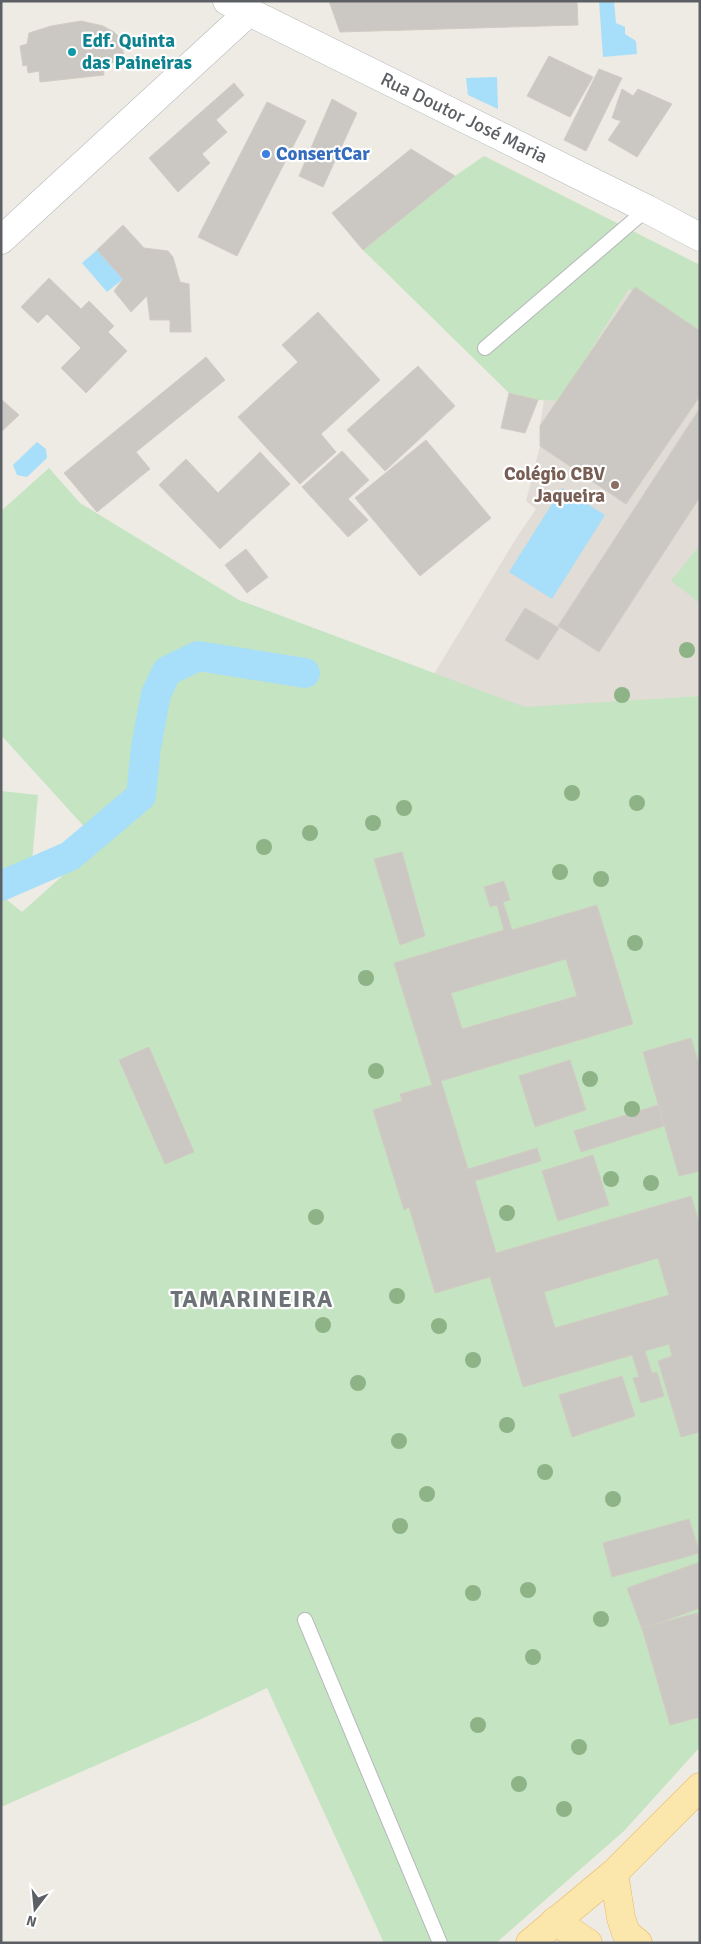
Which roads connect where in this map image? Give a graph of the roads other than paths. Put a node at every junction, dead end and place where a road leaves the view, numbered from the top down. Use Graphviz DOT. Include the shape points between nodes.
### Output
graph roads {
  1 [pos="238,7"];
  2 [pos="646,208"];
  3 [pos="700,237"];
  4 [pos="1,240"];
  5 [pos="485,348"];
  6 [pos="305,1620"];
  7 [pos="700,1787"];
  8 [pos="614,1873"];
  9 [pos="555,1921"];
  10 [pos="440,1943"];
  11 [pos="530,1943"];
  12 [pos="588,1943"];
  13 [pos="638,1943"];
  1 -- 2 [label="street, Rua Doutor José Maria"];
  1 -- 4 [label="street"];
  2 -- 3 [label="street, Rua Doutor José Maria"];
  2 -- 5 [label="lane"];
  6 -- 10 [label="lane"];
  7 -- 8 [label="main road"];
  8 -- 9 [label="main road"];
  8 -- 13 [label="main road" via="620,1918 626,1932"];
  9 -- 11 [label="main road"];
  9 -- 12 [label="main road"];
}
